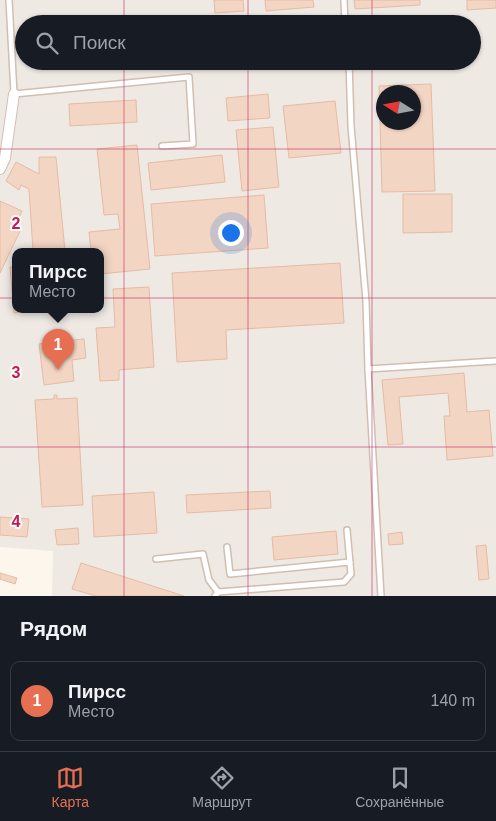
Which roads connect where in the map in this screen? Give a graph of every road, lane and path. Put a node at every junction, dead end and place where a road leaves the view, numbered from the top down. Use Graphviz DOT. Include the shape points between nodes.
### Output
graph roads {
  1 [pos="9,0"];
  2 [pos="344,0"];
  3 [pos="345,15"];
  4 [pos="349,70"];
  5 [pos="14,94"];
  6 [pos="162,146"];
  7 [pos="0,169"];
  8 [pos="496,361"];
  9 [pos="368,369"];
  10 [pos="347,530"];
  11 [pos="227,547"];
  12 [pos="156,559"];
  13 [pos="350,562"];
  14 [pos="216,594"];
  15 [pos="381,596"];
  1 -- 5 [label="lane"];
  2 -- 3 [label="lane"];
  4 -- 9 [label="lane"];
  5 -- 6 [label="lane" via="189,77 193,144"];
  5 -- 7 [label="street" via="5,158"];
  8 -- 9 [label="lane"];
  9 -- 15 [label="lane"];
  10 -- 13 [label="lane"];
  11 -- 13 [label="lane" via="230,574"];
  12 -- 14 [label="lane" via="203,554"];
  13 -- 14 [label="lane" via="351,574 344,582"];
}
